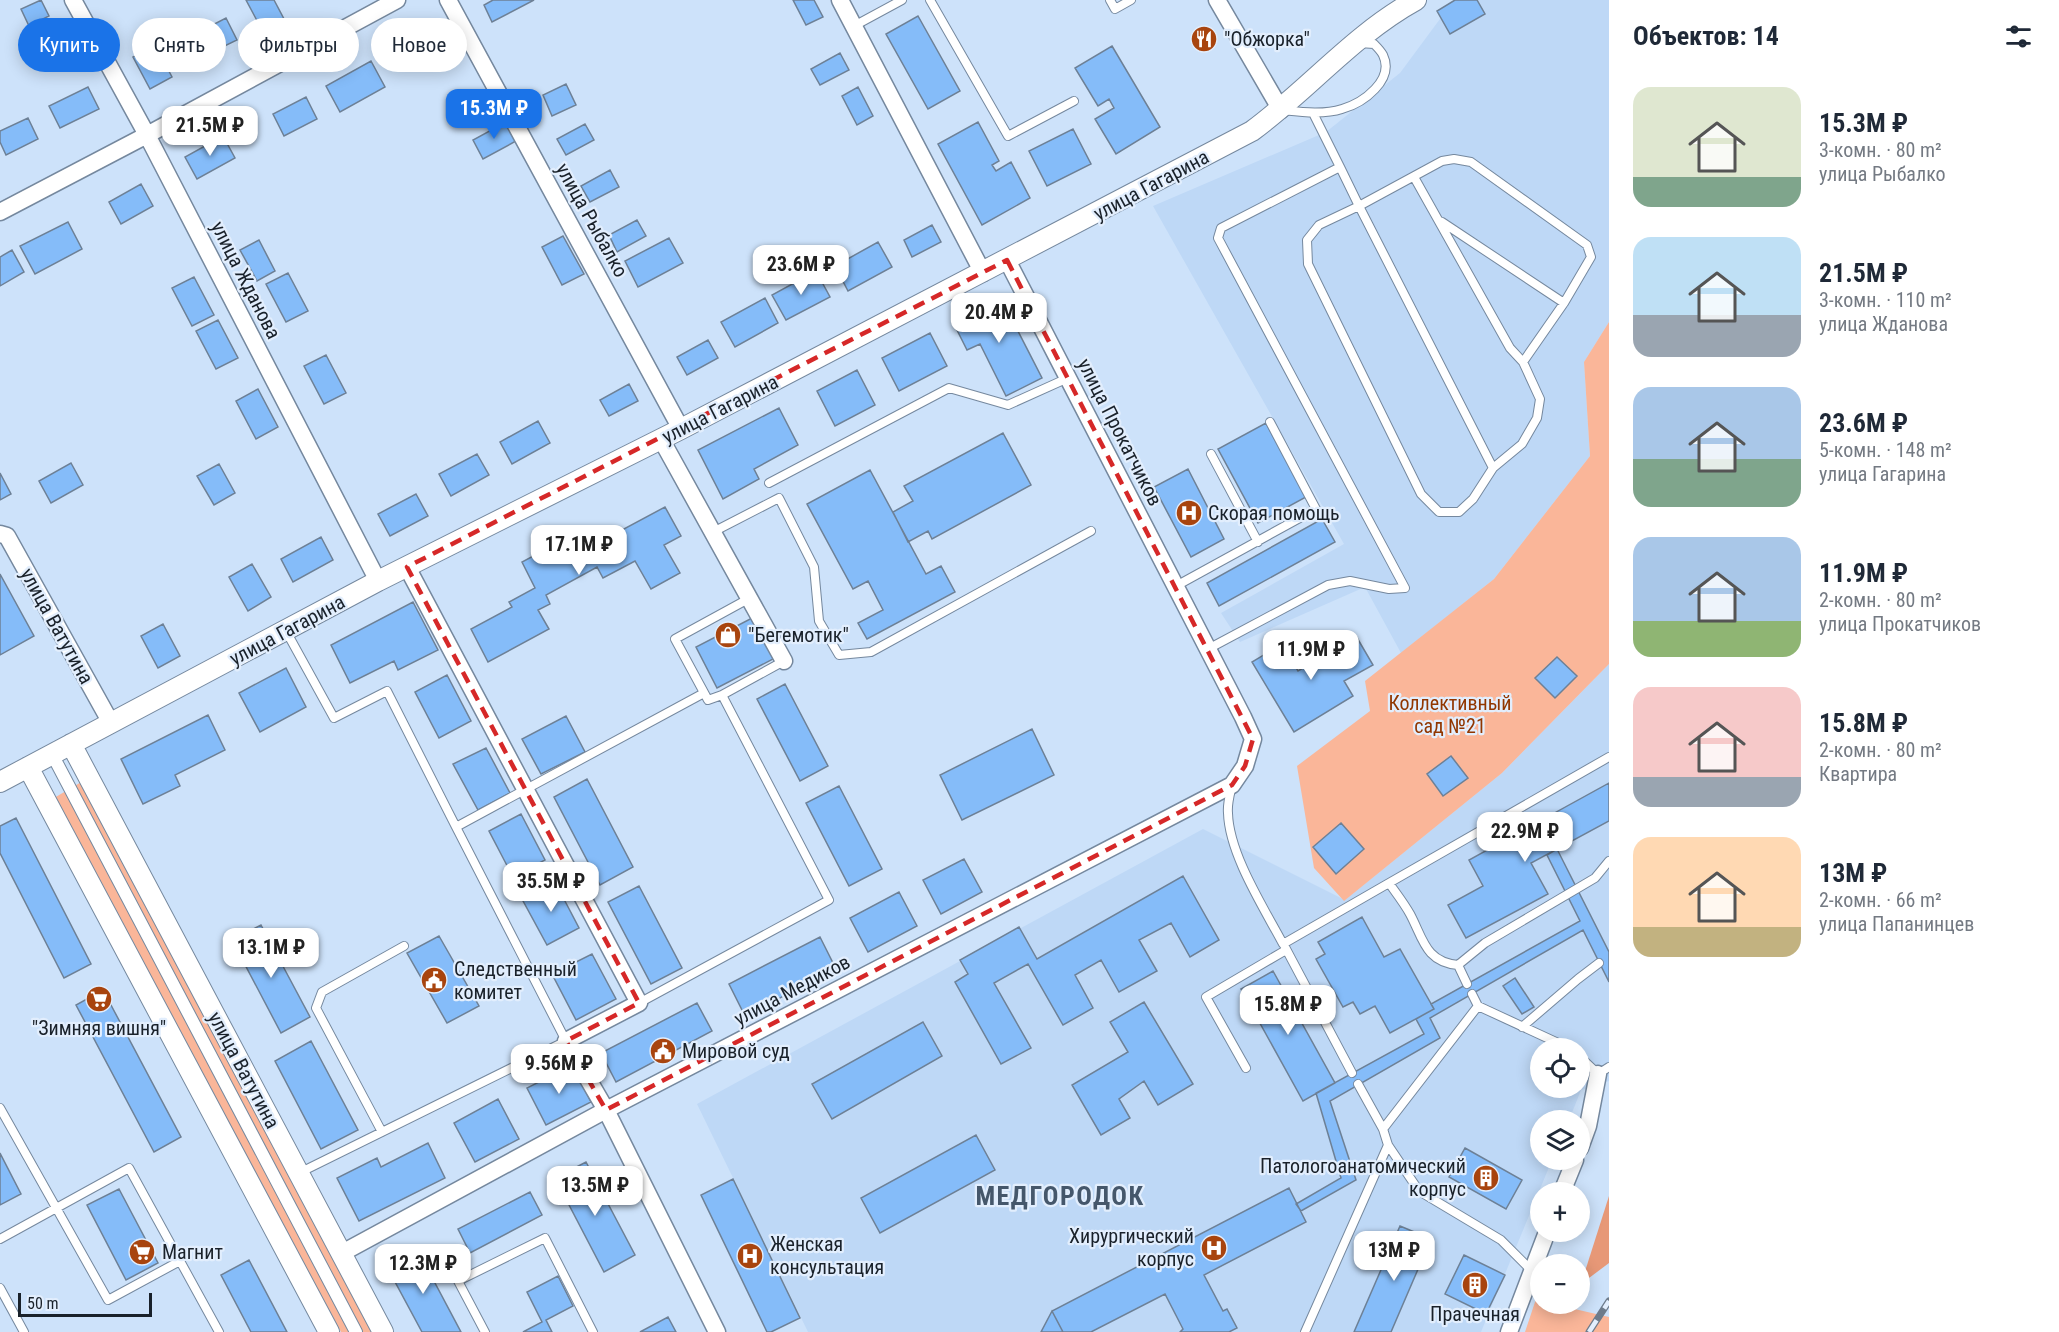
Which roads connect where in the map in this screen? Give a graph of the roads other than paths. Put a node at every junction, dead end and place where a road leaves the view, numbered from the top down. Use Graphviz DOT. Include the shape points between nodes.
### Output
graph roads {
  1 [pos="73,0"];
  2 [pos="397,0"];
  3 [pos="448,0"];
  4 [pos="840,0"];
  5 [pos="902,0"];
  6 [pos="930,0"];
  7 [pos="1110,0"];
  8 [pos="1131,0"];
  9 [pos="1217,0"];
  10 [pos="1416,0"];
  11 [pos="854,26"];
  12 [pos="1352,45"];
  13 [pos="1074,100"];
  14 [pos="1281,110"];
  15 [pos="1313,113"];
  16 [pos="147,135"];
  17 [pos="1340,167"];
  18 [pos="1414,177"];
  19 [pos="1359,206"];
  20 [pos="0,212"];
  21 [pos="1438,220"];
  22 [pos="1007,260"];
  23 [pos="983,273"];
  24 [pos="1564,303"];
  25 [pos="1523,362"];
  26 [pos="1068,378"];
  27 [pos="1270,422"];
  28 [pos="681,429"];
  29 [pos="661,439"];
  30 [pos="1211,454"];
  31 [pos="1493,468"];
  32 [pos="769,483"];
  33 [pos="1091,531"];
  34 [pos="713,532"];
  35 [pos="0,534"];
  36 [pos="1258,542"];
  37 [pos="407,567"];
  38 [pos="378,581"];
  39 [pos="1176,586"];
  40 [pos="750,598"];
  41 [pos="286,630"];
  42 [pos="1208,649"];
  43 [pos="784,661"];
  44 [pos="704,693"];
  45 [pos="722,694"];
  46 [pos="111,723"];
  47 [pos="71,744"];
  48 [pos="52,754"];
  49 [pos="1609,757"];
  50 [pos="28,767"];
  51 [pos="0,782"];
  52 [pos="1232,785"];
  53 [pos="525,789"];
  54 [pos="456,827"];
  55 [pos="1609,861"];
  56 [pos="1389,882"];
  57 [pos="404,946"];
  58 [pos="1285,947"];
  59 [pos="1599,963"];
  60 [pos="1458,965"];
  61 [pos="1467,984"];
  62 [pos="1472,994"];
  63 [pos="639,1003"];
  64 [pos="1478,1006"];
  65 [pos="1522,1027"];
  66 [pos="1547,1038"];
  67 [pos="566,1041"];
  68 [pos="1590,1063"];
  69 [pos="1246,1068"];
  70 [pos="1603,1071"];
  71 [pos="1352,1073"];
  72 [pos="1359,1084"];
  73 [pos="0,1108"];
  74 [pos="606,1110"];
  75 [pos="1590,1119"];
  76 [pos="1383,1129"];
  77 [pos="382,1132"];
  78 [pos="1388,1145"];
  79 [pos="299,1173"];
  80 [pos="56,1209"];
  81 [pos="0,1239"];
  82 [pos="342,1253"];
  83 [pos="180,1261"];
  84 [pos="1530,1270"];
  85 [pos="1530,1277"];
  86 [pos="0,1288"];
  87 [pos="24,1332"];
  88 [pos="219,1332"];
  89 [pos="329,1332"];
  90 [pos="357,1332"];
  91 [pos="384,1332"];
  92 [pos="485,1332"];
  93 [pos="593,1332"];
  94 [pos="717,1332"];
  95 [pos="1305,1332"];
  96 [pos="1509,1332"];
  1 -- 16 [label="street, улица Жданова"];
  2 -- 16 [label="street"];
  3 -- 28 [label="street, улица Рыбалко"];
  4 -- 11 [label="street"];
  5 -- 11 [label="lane"];
  6 -- 13 [label="lane" via="1008,136"];
  7 -- 8 [label="lane" via="1115,9"];
  9 -- 14 [label="street"];
  10 -- 12 [label="street, улица Гагарина"];
  11 -- 23 [label="street"];
  12 -- 14 [label="street, улица Гагарина"];
  12 -- 15 [label="lane" via="1374,44 1383,55 1385,70 1379,84 1364,99 1342,110"];
  14 -- 15 [label="lane"];
  14 -- 22 [label="street, улица Гагарина" via="1252,131"];
  15 -- 17 [label="lane"];
  16 -- 20 [label="street"];
  16 -- 38 [label="street, улица Жданова"];
  17 -- 19 [label="lane"];
  17 -- 42 [label="lane" via="1221,228 1218,238 1405,588 1389,589 1350,581 1328,585"];
  18 -- 19 [label="lane"];
  18 -- 21 [label="lane"];
  18 -- 24 [label="lane" via="1442,161 1471,162 1587,245 1591,257"];
  19 -- 31 [label="lane"];
  19 -- 31 [label="lane" via="1319,225 1307,240 1308,264 1421,494 1439,512 1459,512 1473,499"];
  21 -- 24 [label="lane"];
  21 -- 25 [label="lane" via="1510,348"];
  22 -- 23 [label="street, улица Гагарина"];
  22 -- 26 [label="street, улица Прокатчиков"];
  23 -- 28 [label="street, улица Гагарина"];
  24 -- 25 [label="lane"];
  25 -- 31 [label="lane" via="1540,399 1538,418 1522,444"];
  26 -- 32 [label="lane" via="1008,405 950,388"];
  26 -- 39 [label="street, улица Прокатчиков"];
  27 -- 36 [label="lane" via="1316,509"];
  28 -- 29 [label="street, улица Гагарина"];
  29 -- 34 [label="street"];
  29 -- 37 [label="street, улица Гагарина"];
  30 -- 36 [label="lane"];
  33 -- 34 [label="lane" via="871,652 839,655 819,621 814,567 779,498"];
  34 -- 40 [label="street"];
  35 -- 46 [label="street, улица Ватутина" via="7,536"];
  36 -- 39 [label="lane"];
  37 -- 38 [label="street, улица Гагарина"];
  37 -- 53 [label="street"];
  38 -- 41 [label="street, улица Гагарина"];
  39 -- 42 [label="street, улица Прокатчиков"];
  40 -- 43 [label="street"];
  40 -- 44 [label="lane" via="675,639"];
  41 -- 46 [label="street, улица Гагарина"];
  41 -- 54 [label="lane" via="334,718 387,691"];
  42 -- 52 [label="street, улица Прокатчиков" via="1253,739 1245,766"];
  43 -- 45 [label="lane"];
  44 -- 45 [label="lane" via="708,700"];
  44 -- 53 [label="lane"];
  45 -- 63 [label="lane" via="829,900"];
  46 -- 47 [label="street, улица Гагарина"];
  47 -- 48 [label="street, улица Гагарина"];
  47 -- 79 [label="street, улица Ватутина"];
  48 -- 50 [label="street, улица Гагарина"];
  48 -- 90 [label="street"];
  49 -- 56 [label="lane"];
  50 -- 51 [label="street, улица Гагарина"];
  50 -- 89 [label="street"];
  52 -- 58 [label="lane" via="1227,812 1231,835 1244,870"];
  52 -- 74 [label="street, улица Медиков"];
  53 -- 54 [label="lane"];
  53 -- 63 [label="street"];
  54 -- 67 [label="lane"];
  55 -- 60 [label="lane" via="1595,878 1485,943"];
  56 -- 58 [label="lane"];
  56 -- 60 [label="lane" via="1426,948 1436,959"];
  57 -- 77 [label="lane" via="322,992 316,1008"];
  58 -- 69 [label="lane" via="1206,997"];
  58 -- 71 [label="lane"];
  59 -- 65 [label="lane"];
  60 -- 61 [label="lane"];
  62 -- 64 [label="lane"];
  63 -- 67 [label="street"];
  64 -- 65 [label="lane"];
  64 -- 76 [label="lane"];
  65 -- 66 [label="lane"];
  67 -- 74 [label="street"];
  67 -- 77 [label="lane"];
  68 -- 70 [label="lane"];
  70 -- 75 [label="street"];
  72 -- 76 [label="lane"];
  73 -- 80 [label="lane"];
  74 -- 82 [label="street, улица Медиков"];
  74 -- 94 [label="street"];
  76 -- 78 [label="lane"];
  77 -- 79 [label="lane"];
  78 -- 84 [label="lane" via="1419,1191 1501,1240"];
  78 -- 95 [label="lane"];
  79 -- 82 [label="street, улица Ватутина"];
  80 -- 81 [label="lane"];
  80 -- 83 [label="lane" via="108,1300"];
  80 -- 83 [label="lane" via="129,1168"];
  82 -- 91 [label="street, улица Ватутина"];
  83 -- 88 [label="lane"];
  85 -- 96 [label="street"];
  86 -- 87 [label="lane"];
  92 -- 93 [label="lane" via="458,1281 545,1238"];
}
